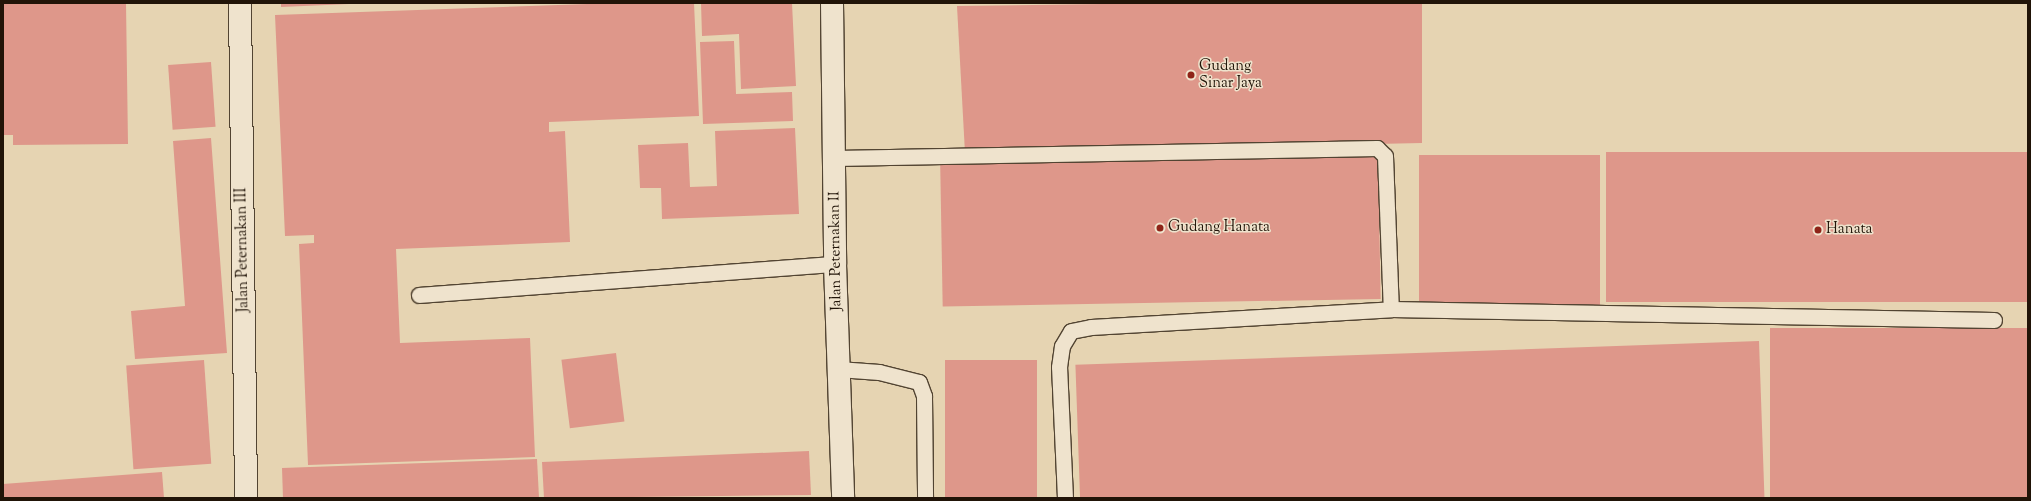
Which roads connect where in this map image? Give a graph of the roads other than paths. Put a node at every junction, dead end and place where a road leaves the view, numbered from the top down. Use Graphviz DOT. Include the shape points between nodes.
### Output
graph roads {
  1 [pos="240,3"];
  2 [pos="832,3"];
  3 [pos="835,158"];
  4 [pos="835,264"];
  5 [pos="419,296"];
  6 [pos="1391,308"];
  7 [pos="1994,320"];
  8 [pos="838,369"];
  9 [pos="246,498"];
  10 [pos="843,498"];
  11 [pos="925,498"];
  12 [pos="1065,498"];
  1 -- 9 [label="street, Jalan Peternakan III"];
  2 -- 3 [label="street, Jalan Peternakan II"];
  3 -- 4 [label="street, Jalan Peternakan II"];
  3 -- 6 [label="lane" via="1377,148 1385,156"];
  4 -- 5 [label="lane"];
  4 -- 8 [label="street, Jalan Peternakan II"];
  6 -- 7 [label="lane"];
  6 -- 12 [label="lane" via="1071,331 1062,346 1059,367"];
  8 -- 10 [label="street, Jalan Peternakan II"];
  8 -- 11 [label="lane" via="879,372 918,382 924,396"];
}
